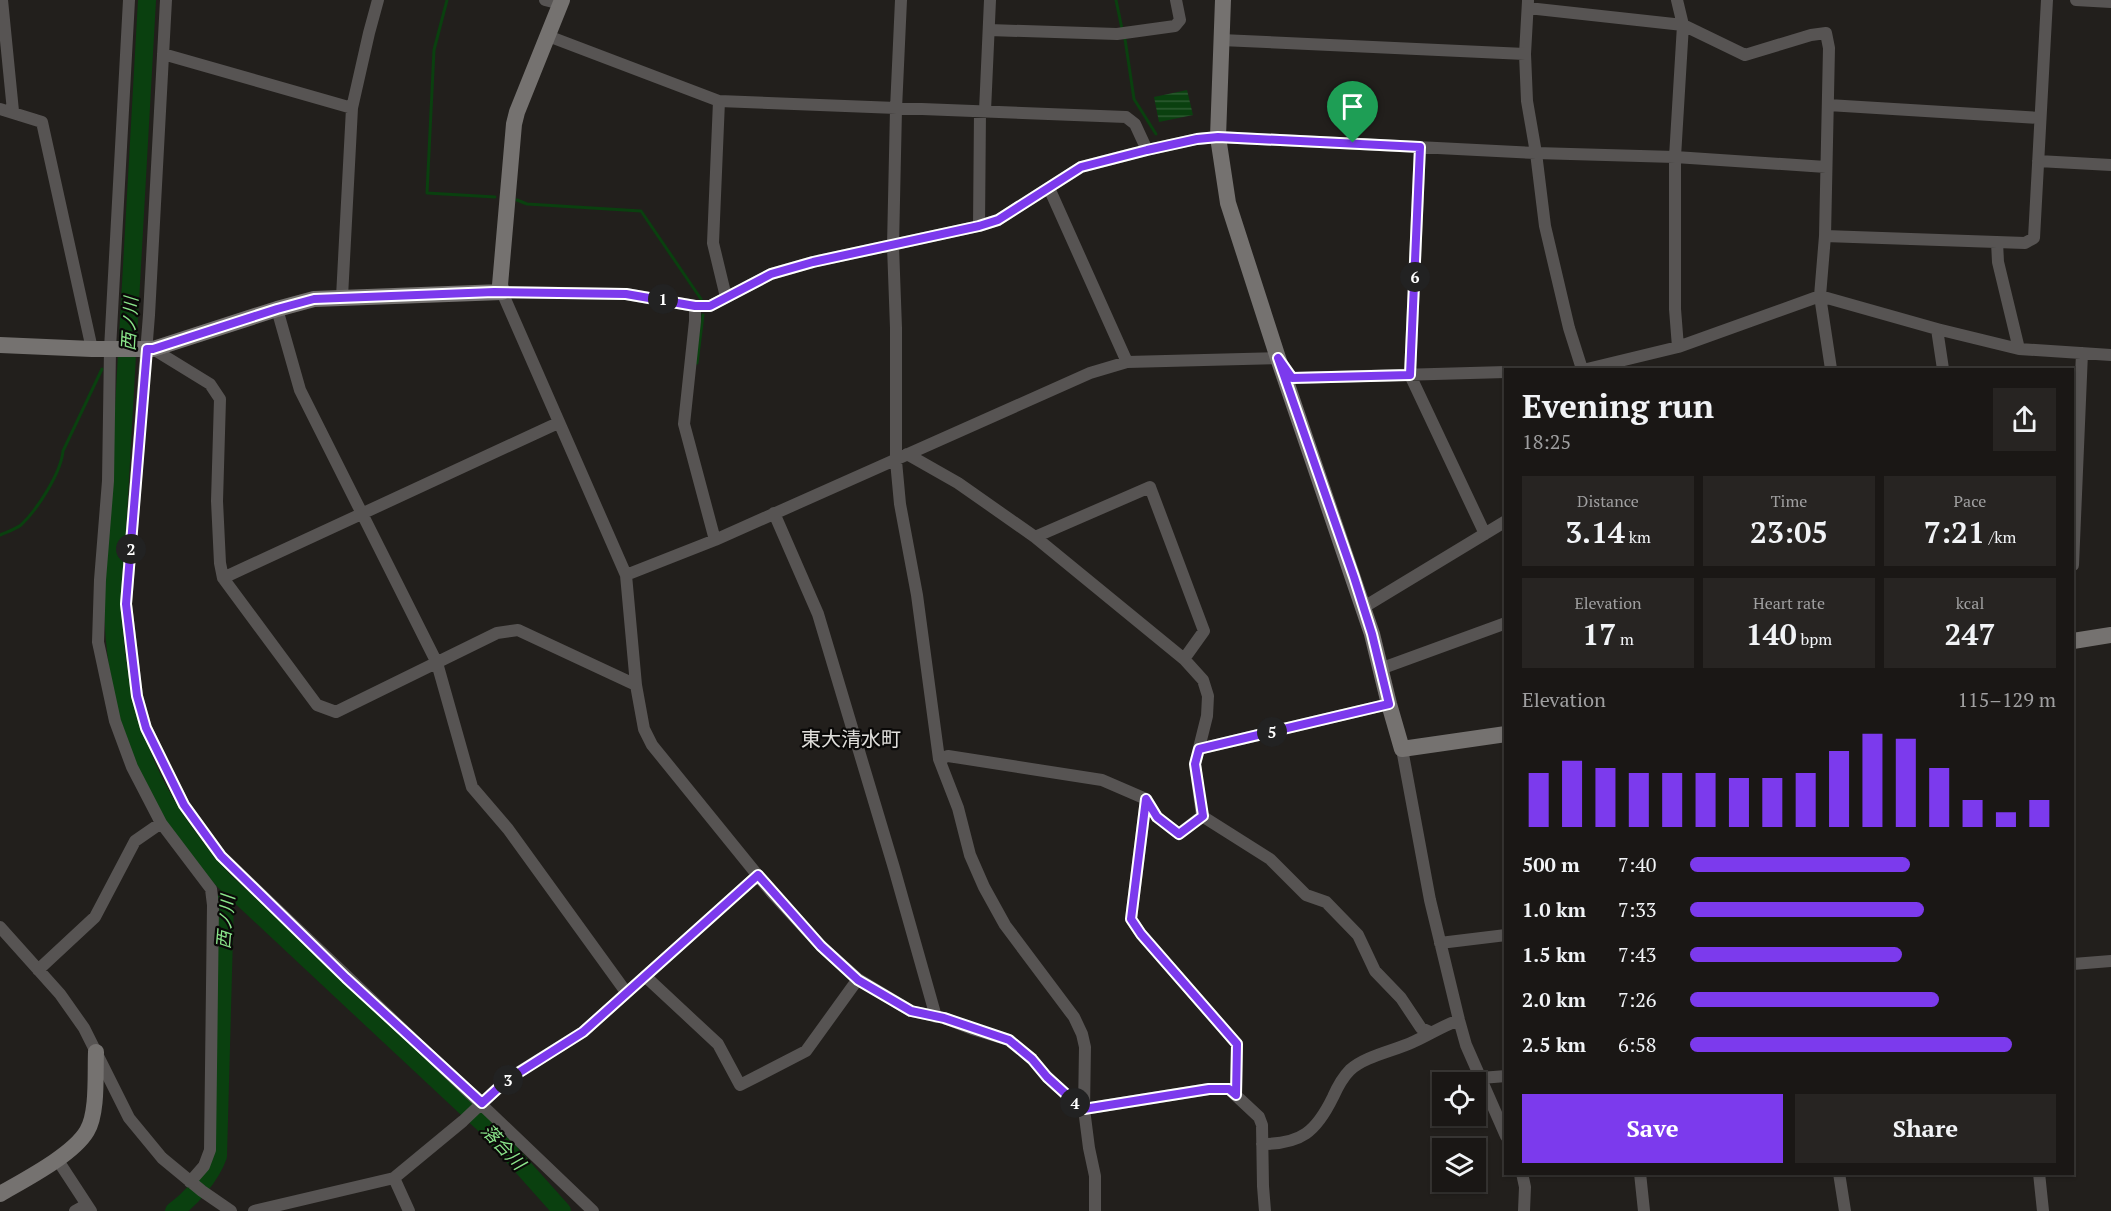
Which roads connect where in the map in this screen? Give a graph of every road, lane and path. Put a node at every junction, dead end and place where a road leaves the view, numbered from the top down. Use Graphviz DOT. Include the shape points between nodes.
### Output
graph roads {
  1 [pos="2,0"];
  2 [pos="129,0"];
  3 [pos="166,0"];
  4 [pos="378,0"];
  5 [pos="901,0"];
  6 [pos="990,0"];
  7 [pos="1176,0"];
  8 [pos="1223,0"];
  9 [pos="1677,0"];
  10 [pos="2047,0"];
  11 [pos="2076,0"];
  12 [pos="556,2"];
  13 [pos="2111,2"];
  14 [pos="1528,4"];
  15 [pos="1683,25"];
  16 [pos="989,30"];
  17 [pos="548,36"];
  18 [pos="1221,39"];
  19 [pos="163,54"];
  20 [pos="1525,54"];
  21 [pos="720,101"];
  22 [pos="1828,105"];
  23 [pos="352,108"];
  24 [pos="896,109"];
  25 [pos="6,110"];
  26 [pos="983,111"];
  27 [pos="2040,118"];
  28 [pos="1218,137"];
  29 [pos="1420,147"];
  30 [pos="1147,150"];
  31 [pos="1536,153"];
  32 [pos="1675,157"];
  33 [pos="2038,161"];
  34 [pos="2111,165"];
  35 [pos="1826,167"];
  36 [pos="1049,188"];
  37 [pos="979,226"];
  38 [pos="1824,236"];
  39 [pos="1997,242"];
  40 [pos="893,246"];
  41 [pos="502,292"];
  42 [pos="1820,296"];
  43 [pos="342,297"];
  44 [pos="726,297"];
  45 [pos="695,306"];
  46 [pos="277,309"];
  47 [pos="1937,329"];
  48 [pos="0,345"];
  49 [pos="1678,347"];
  50 [pos="92,349"];
  51 [pos="114,349"];
  52 [pos="146,349"];
  53 [pos="2019,349"];
  54 [pos="2082,354"];
  55 [pos="2111,355"];
  56 [pos="1278,358"];
  57 [pos="1127,362"];
  58 [pos="1582,368"];
  59 [pos="1591,368"];
  60 [pos="1831,368"];
  61 [pos="1943,368"];
  62 [pos="1504,372"];
  63 [pos="1410,375"];
  64 [pos="558,423"];
  65 [pos="902,458"];
  66 [pos="774,513"];
  67 [pos="362,516"];
  68 [pos="1504,522"];
  69 [pos="1485,534"];
  70 [pos="1035,537"];
  71 [pos="715,540"];
  72 [pos="2074,542"];
  73 [pos="626,575"];
  74 [pos="224,578"];
  75 [pos="1364,607"];
  76 [pos="1504,624"];
  77 [pos="2111,635"];
  78 [pos="2074,641"];
  79 [pos="1184,659"];
  80 [pos="436,663"];
  81 [pos="1380,669"];
  82 [pos="636,685"];
  83 [pos="1389,704"];
  84 [pos="1504,734"];
  85 [pos="1199,749"];
  86 [pos="1402,749"];
  87 [pos="939,759"];
  88 [pos="1146,799"];
  89 [pos="1203,816"];
  90 [pos="161,823"];
  91 [pos="758,875"];
  92 [pos="0,927"];
  93 [pos="1504,934"];
  94 [pos="1440,943"];
  95 [pos="2111,961"];
  96 [pos="2074,964"];
  97 [pos="38,970"];
  98 [pos="645,976"];
  99 [pos="858,980"];
  100 [pos="626,992"];
  101 [pos="936,1017"];
  102 [pos="1459,1020"];
  103 [pos="1430,1032"];
  104 [pos="96,1052"];
  105 [pos="1479,1072"];
  106 [pos="1504,1076"];
  107 [pos="1486,1078"];
  108 [pos="1486,1090"];
  109 [pos="1236,1095"];
  110 [pos="480,1104"];
  111 [pos="1084,1109"];
  112 [pos="1504,1131"];
  113 [pos="1262,1144"];
  114 [pos="57,1159"];
  115 [pos="1522,1175"];
  116 [pos="1640,1175"];
  117 [pos="1839,1175"];
  118 [pos="2039,1175"];
  119 [pos="394,1178"];
  120 [pos="196,1186"];
  121 [pos="0,1194"];
  122 [pos="84,1209"];
  123 [pos="231,1211"];
  124 [pos="254,1211"];
  125 [pos="409,1211"];
  126 [pos="593,1211"];
  127 [pos="1095,1211"];
  128 [pos="1265,1211"];
  129 [pos="1524,1211"];
  130 [pos="1644,1211"];
  131 [pos="1845,1211"];
  132 [pos="2043,1211"];
  1 -- 25 [label="street"];
  2 -- 51 [label="street"];
  3 -- 19 [label="street"];
  4 -- 23 [label="street"];
  5 -- 24 [label="street"];
  6 -- 16 [label="street"];
  7 -- 16 [label="street" via="1179,20 1175,26 1117,34"];
  8 -- 18 [label="street"];
  9 -- 15 [label="street"];
  10 -- 27 [label="street"];
  11 -- 13 [label="street"];
  12 -- 17 [label="street"];
  14 -- 15 [label="street"];
  14 -- 20 [label="street"];
  15 -- 22 [label="street" via="1745,55 1826,33"];
  15 -- 32 [label="street"];
  16 -- 26 [label="street"];
  17 -- 21 [label="street"];
  17 -- 41 [label="street" via="514,124"];
  18 -- 20 [label="street"];
  18 -- 28 [label="street"];
  19 -- 23 [label="street"];
  19 -- 52 [label="street"];
  20 -- 31 [label="street" via="1527,101"];
  21 -- 24 [label="street"];
  21 -- 44 [label="street" via="713,243"];
  22 -- 27 [label="street"];
  22 -- 35 [label="street"];
  23 -- 43 [label="street"];
  24 -- 26 [label="street"];
  24 -- 40 [label="street"];
  25 -- 50 [label="street" via="42,122"];
  26 -- 30 [label="street" via="1126,117 1136,124"];
  26 -- 37 [label="street"];
  27 -- 33 [label="street"];
  28 -- 29 [label="street"];
  28 -- 30 [label="street"];
  28 -- 56 [label="street" via="1228,203"];
  29 -- 31 [label="street"];
  29 -- 63 [label="street"];
  30 -- 36 [label="street" via="1081,167"];
  31 -- 32 [label="street"];
  31 -- 58 [label="street" via="1545,226"];
  32 -- 35 [label="street"];
  32 -- 49 [label="street"];
  33 -- 34 [label="street"];
  33 -- 39 [label="street" via="2034,238 2025,243"];
  35 -- 38 [label="street"];
  36 -- 37 [label="street" via="998,220"];
  36 -- 57 [label="street"];
  37 -- 40 [label="street"];
  38 -- 39 [label="street"];
  38 -- 42 [label="street"];
  39 -- 53 [label="street" via="1998,262"];
  40 -- 44 [label="street" via="771,274"];
  40 -- 65 [label="street"];
  41 -- 43 [label="street"];
  41 -- 45 [label="street" via="626,294"];
  41 -- 64 [label="street"];
  42 -- 47 [label="street"];
  42 -- 49 [label="street"];
  42 -- 60 [label="street"];
  43 -- 46 [label="street" via="314,299"];
  44 -- 45 [label="street" via="710,306"];
  45 -- 71 [label="street" via="684,424"];
  46 -- 52 [label="street"];
  46 -- 67 [label="street" via="300,390"];
  47 -- 53 [label="street"];
  47 -- 61 [label="street"];
  48 -- 50 [label="street"];
  49 -- 59 [label="street"];
  50 -- 51 [label="street"];
  51 -- 52 [label="street"];
  51 -- 90 [label="street" via="98,642 122,742"];
  52 -- 74 [label="street" via="210,384 220,399 217,501"];
  52 -- 110 [label="street" via="126,604 137,696 146,728 184,805 221,856"];
  53 -- 54 [label="street"];
  54 -- 55 [label="street"];
  54 -- 72 [label="street"];
  56 -- 57 [label="street"];
  56 -- 63 [label="street" via="1292,378"];
  56 -- 75 [label="street"];
  57 -- 65 [label="street" via="1090,373"];
  62 -- 63 [label="street"];
  63 -- 69 [label="street"];
  64 -- 67 [label="street"];
  64 -- 73 [label="street"];
  65 -- 66 [label="street"];
  65 -- 70 [label="street" via="958,483"];
  65 -- 87 [label="street" via="900,504 919,607"];
  66 -- 71 [label="street"];
  66 -- 101 [label="street" via="815,603"];
  67 -- 74 [label="street"];
  67 -- 80 [label="street"];
  68 -- 69 [label="street"];
  69 -- 75 [label="street"];
  70 -- 79 [label="street"];
  70 -- 79 [label="street" via="1150,487 1204,631"];
  71 -- 73 [label="street"];
  73 -- 82 [label="street"];
  74 -- 80 [label="street" via="317,705 336,712"];
  75 -- 81 [label="street"];
  76 -- 81 [label="street"];
  77 -- 78 [label="street"];
  79 -- 85 [label="street" via="1203,680 1208,696"];
  80 -- 82 [label="street" via="497,633 518,630"];
  80 -- 100 [label="street" via="472,787 521,845"];
  81 -- 83 [label="street"];
  82 -- 91 [label="street" via="644,729 652,745"];
  83 -- 85 [label="street"];
  83 -- 86 [label="street"];
  84 -- 86 [label="street"];
  85 -- 89 [label="street" via="1195,764"];
  86 -- 94 [label="street"];
  87 -- 88 [label="street" via="948,756 1102,780"];
  87 -- 111 [label="street" via="984,887 1005,925 1082,1034"];
  88 -- 89 [label="street" via="1157,817 1179,834"];
  88 -- 109 [label="street" via="1131,919 1237,1044"];
  89 -- 103 [label="street" via="1270,859 1306,895 1326,903 1358,935 1375,971 1401,998 1421,1028"];
  90 -- 97 [label="street" via="135,841 95,917"];
  90 -- 120 [label="street" via="211,889 213,905 210,1150"];
  91 -- 98 [label="street"];
  91 -- 99 [label="street" via="821,946"];
  92 -- 97 [label="street"];
  93 -- 94 [label="street"];
  94 -- 102 [label="street"];
  95 -- 96 [label="street"];
  97 -- 104 [label="street" via="60,994"];
  98 -- 99 [label="street" via="718,1044 740,1085 806,1051"];
  98 -- 100 [label="street"];
  99 -- 101 [label="street" via="911,1011"];
  100 -- 110 [label="street" via="583,1032 507,1080"];
  101 -- 111 [label="street" via="1016,1044"];
  102 -- 103 [label="street"];
  102 -- 105 [label="street"];
  103 -- 113 [label="street" via="1351,1069 1319,1122 1302,1138"];
  104 -- 114 [label="street" via="88,1130"];
  104 -- 120 [label="street" via="129,1118 162,1158"];
  106 -- 107 [label="street"];
  108 -- 112 [label="street"];
  109 -- 111 [label="street" via="1229,1089 1209,1089"];
  109 -- 113 [label="street" via="1259,1117"];
  110 -- 119 [label="street"];
  110 -- 126 [label="street"];
  111 -- 127 [label="street" via="1095,1176"];
  113 -- 128 [label="street"];
  114 -- 121 [label="street"];
  114 -- 122 [label="street"];
  115 -- 129 [label="street"];
  116 -- 130 [label="street"];
  117 -- 131 [label="street"];
  118 -- 132 [label="street"];
  119 -- 124 [label="street"];
  119 -- 125 [label="street"];
  120 -- 123 [label="street"];
}
